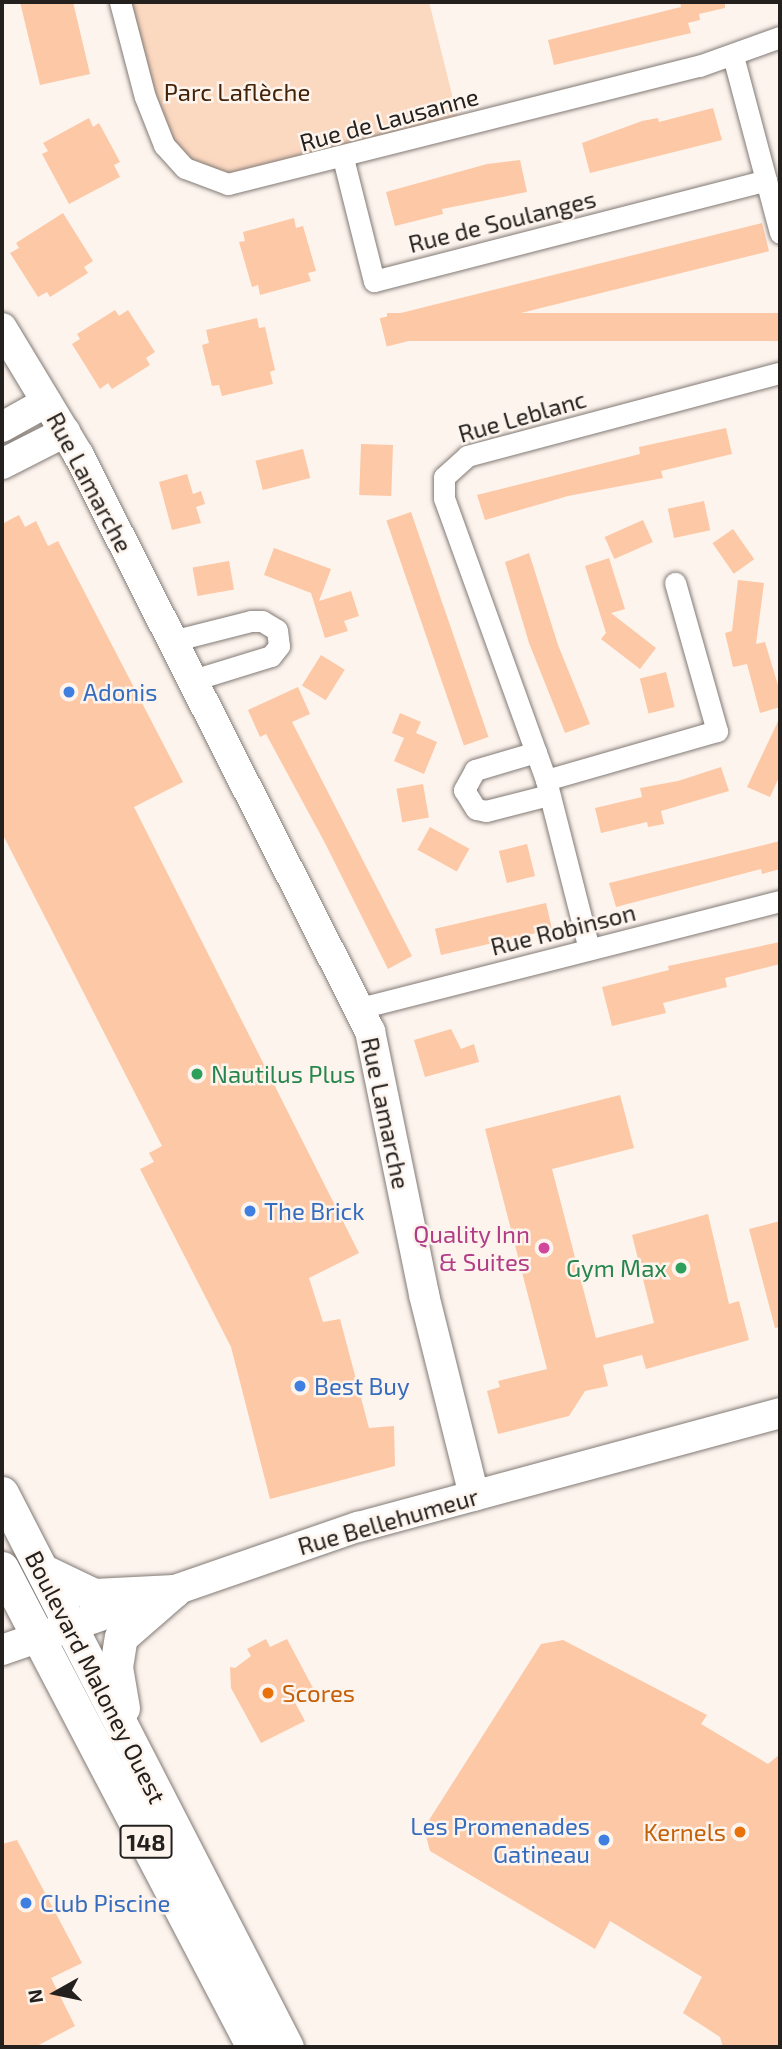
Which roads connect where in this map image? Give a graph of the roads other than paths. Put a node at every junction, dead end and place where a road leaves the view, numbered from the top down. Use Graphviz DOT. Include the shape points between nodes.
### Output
graph roads {
  1 [pos="120,2"];
  2 [pos="780,37"];
  3 [pos="733,56"];
  4 [pos="343,158"];
  5 [pos="766,180"];
  6 [pos="780,233"];
  7 [pos="2,328"];
  8 [pos="780,373"];
  9 [pos="47,402"];
  10 [pos="2,427"];
  11 [pos="65,432"];
  12 [pos="2,464"];
  13 [pos="675,583"];
  14 [pos="172,641"];
  15 [pos="193,680"];
  16 [pos="536,752"];
  17 [pos="548,787"];
  18 [pos="780,901"];
  19 [pos="589,949"];
  20 [pos="360,1008"];
  21 [pos="780,1413"];
  22 [pos="2,1493"];
  23 [pos="474,1496"];
  24 [pos="2,1569"];
  25 [pos="42,1570"];
  26 [pos="174,1591"];
  27 [pos="71,1627"];
  28 [pos="38,1637"];
  29 [pos="2,1650"];
  30 [pos="131,1745"];
  31 [pos="253,2047"];
  32 [pos="287,2047"];
  1 -- 4 [label="street, Rue de Lausanne" via="155,128 185,168 228,184"];
  2 -- 3 [label="street, Rue de Lausanne"];
  3 -- 4 [label="street, Rue de Lausanne"];
  3 -- 5 [label="street"];
  4 -- 5 [label="street, Rue de Soulanges" via="374,281"];
  5 -- 6 [label="street"];
  7 -- 9 [label="street, Rue Lamarche"];
  8 -- 16 [label="street, Rue Leblanc" via="467,456 450,468 442,488 444,498"];
  9 -- 10 [label="street"];
  9 -- 11 [label="street, Rue Lamarche"];
  11 -- 12 [label="street"];
  11 -- 14 [label="street, Rue Lamarche"];
  13 -- 17 [label="street" via="717,731"];
  14 -- 15 [label="street, Rue Lamarche"];
  14 -- 15 [label="street" via="251,621 262,621 277,630 279,646 271,656"];
  15 -- 20 [label="street, Rue Lamarche"];
  16 -- 17 [label="street, Rue Leblanc"];
  16 -- 17 [label="street" via="475,770 464,790 476,808 486,811"];
  17 -- 19 [label="street, Rue Leblanc"];
  18 -- 19 [label="street, Rue Robinson"];
  19 -- 20 [label="street, Rue Robinson"];
  20 -- 23 [label="street, Rue Lamarche" via="373,1043 418,1268"];
  21 -- 23 [label="street, Rue Bellehumeur"];
  22 -- 25 [label="main road, Boulevard Maloney Ouest / 148"];
  23 -- 26 [label="street, Rue Bellehumeur" via="314,1541"];
  24 -- 28 [label="main road, Boulevard Maloney Ouest / 148"];
  25 -- 26 [label="main road" via="94,1595"];
  25 -- 27 [label="main road, Boulevard Maloney Ouest / 148"];
  26 -- 27 [label="street, Rue Bellehumeur"];
  26 -- 30 [label="main road" via="130,1625 117,1650"];
  27 -- 28 [label="street, Rue Bellehumeur"];
  27 -- 30 [label="main road, Boulevard Maloney Ouest / 148"];
  28 -- 29 [label="street, Rue Bellehumeur"];
  28 -- 31 [label="main road, Boulevard Maloney Ouest / 148"];
  30 -- 32 [label="main road, Boulevard Maloney Ouest / 148"];
}
